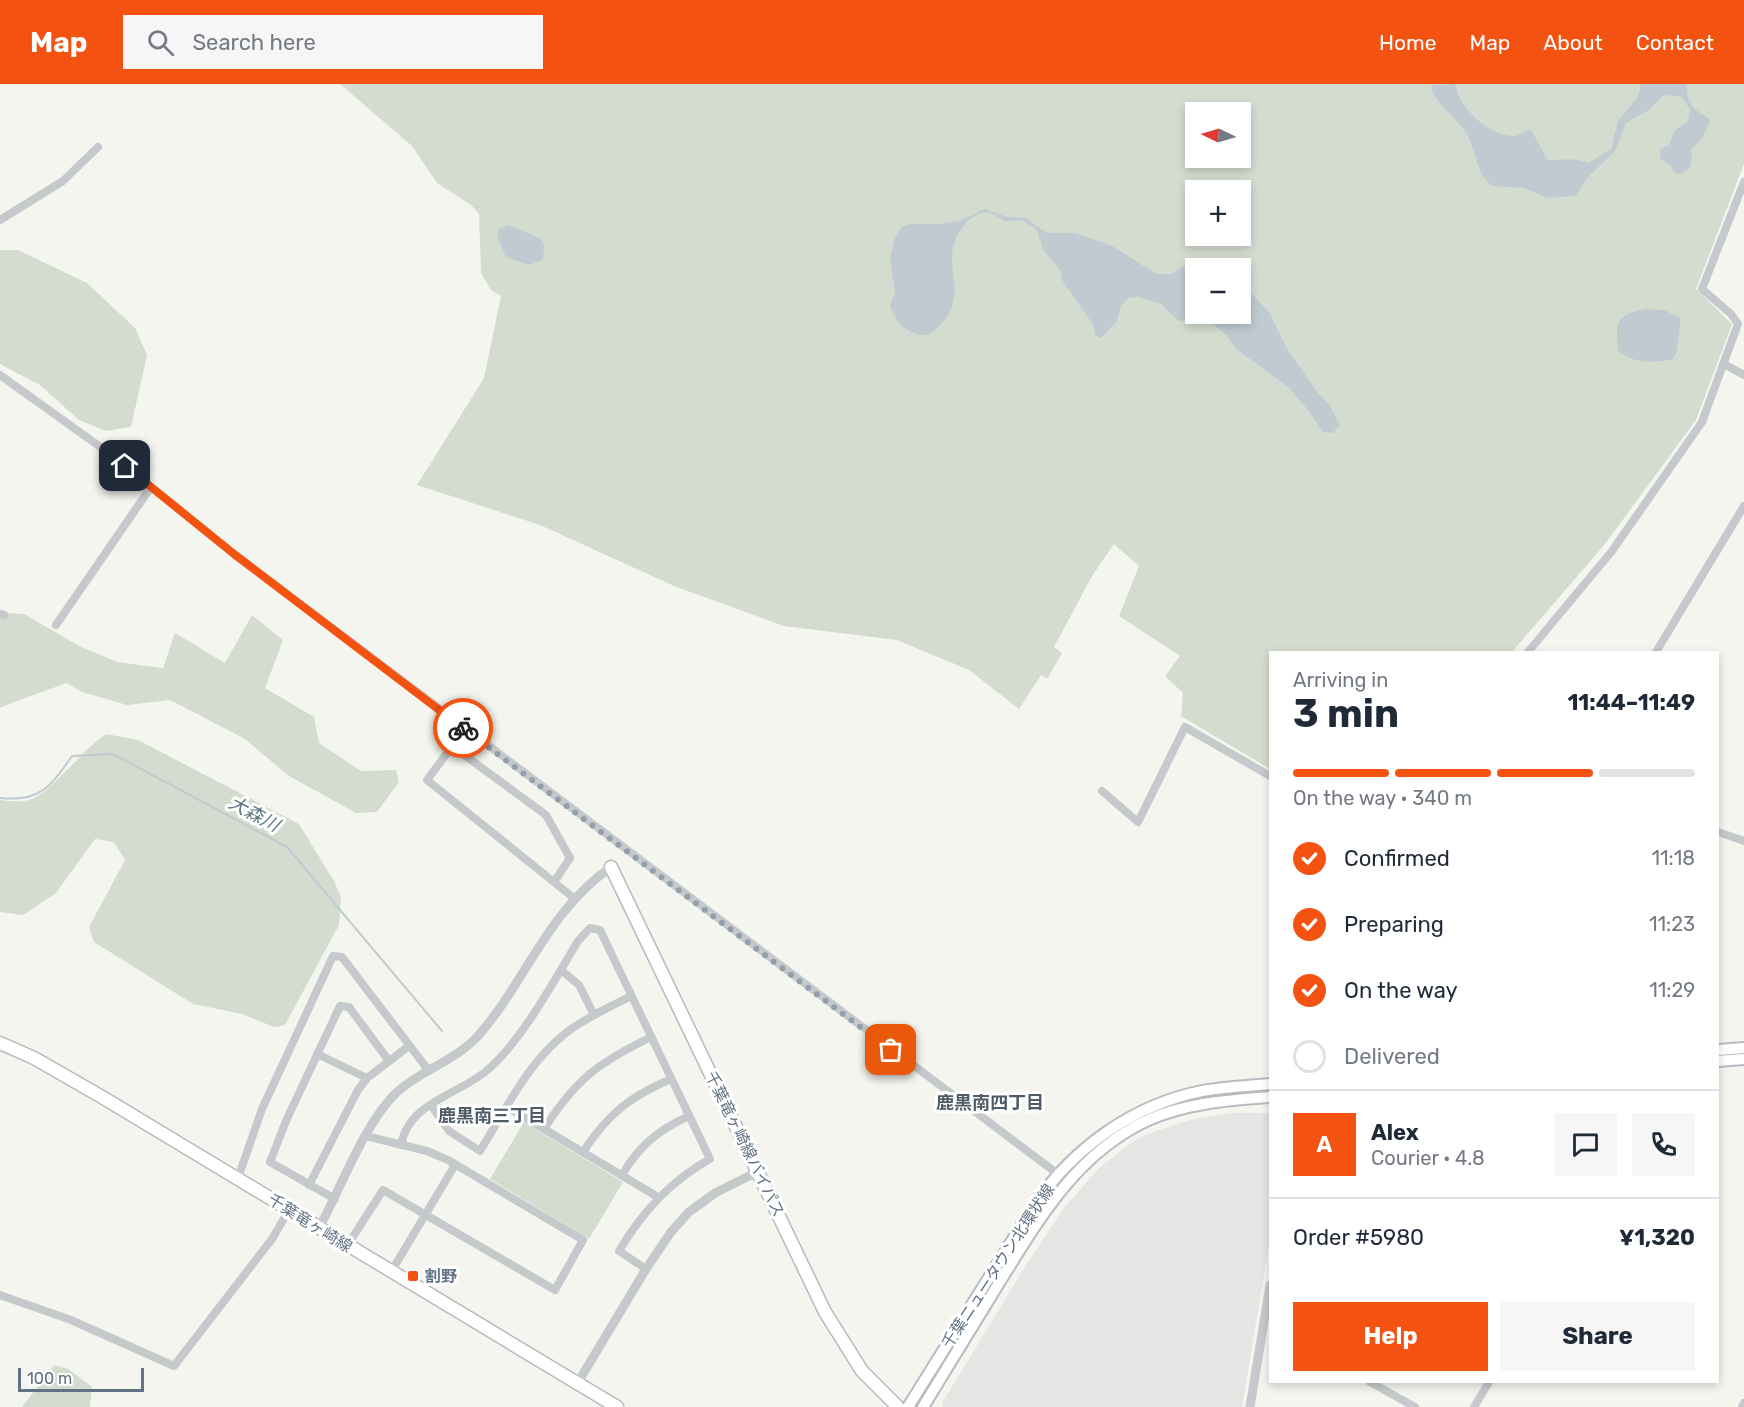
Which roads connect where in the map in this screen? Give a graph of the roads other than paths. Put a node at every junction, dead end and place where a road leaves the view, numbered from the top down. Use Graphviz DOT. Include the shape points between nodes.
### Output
graph roads {
  1 [pos="98,147"];
  2 [pos="1744,182"];
  3 [pos="0,220"];
  4 [pos="1724,364"];
  5 [pos="0,375"];
  6 [pos="1744,375"];
  7 [pos="151,487"];
  8 [pos="1744,506"];
  9 [pos="56,625"];
  10 [pos="1529,651"];
  11 [pos="1657,651"];
  12 [pos="465,729"];
  13 [pos="452,746"];
  14 [pos="1269,775"];
  15 [pos="1102,791"];
  16 [pos="1719,832"];
  17 [pos="1744,841"];
  18 [pos="610,867"];
  19 [pos="554,882"];
  20 [pos="575,899"];
  21 [pos="561,970"];
  22 [pos="632,996"];
  23 [pos="594,1015"];
  24 [pos="651,1037"];
  25 [pos="0,1043"];
  26 [pos="409,1046"];
  27 [pos="1744,1048"];
  28 [pos="1719,1050"];
  29 [pos="317,1054"];
  30 [pos="1744,1059"];
  31 [pos="389,1061"];
  32 [pos="1719,1061"];
  33 [pos="429,1071"];
  34 [pos="367,1078"];
  35 [pos="671,1079"];
  36 [pos="1269,1084"];
  37 [pos="1269,1097"];
  38 [pos="431,1105"];
  39 [pos="507,1107"];
  40 [pos="689,1116"];
  41 [pos="544,1129"];
  42 [pos="366,1136"];
  43 [pos="401,1145"];
  44 [pos="583,1152"];
  45 [pos="455,1165"];
  46 [pos="759,1171"];
  47 [pos="1058,1174"];
  48 [pos="622,1175"];
  49 [pos="238,1178"];
  50 [pos="309,1185"];
  51 [pos="658,1197"];
  52 [pos="335,1199"];
  53 [pos="289,1210"];
  54 [pos="425,1214"];
  55 [pos="319,1228"];
  56 [pos="347,1246"];
  57 [pos="646,1269"];
  58 [pos="391,1272"];
  59 [pos="0,1295"];
  60 [pos="1269,1302"];
  61 [pos="1268,1319"];
  62 [pos="577,1383"];
  63 [pos="1372,1383"];
  64 [pos="1488,1383"];
  65 [pos="617,1407"];
  66 [pos="898,1407"];
  67 [pos="908,1407"];
  68 [pos="923,1407"];
  69 [pos="1250,1407"];
  70 [pos="1415,1407"];
  71 [pos="1474,1407"];
  1 -- 3 [label="street" via="63,181"];
  2 -- 4 [label="street" via="1702,289 1738,324"];
  4 -- 6 [label="street"];
  4 -- 10 [label="street" via="1702,422 1612,551"];
  5 -- 7 [label="street"];
  7 -- 9 [label="street"];
  7 -- 12 [label="street"];
  8 -- 11 [label="street"];
  12 -- 13 [label="street"];
  12 -- 47 [label="street"];
  13 -- 19 [label="street" via="546,815 570,858"];
  13 -- 19 [label="street" via="427,780"];
  14 -- 15 [label="street" via="1185,727 1138,822"];
  16 -- 17 [label="street"];
  18 -- 20 [label="street"];
  18 -- 46 [label="main road, 千葉竜ヶ崎線バイパス"];
  19 -- 20 [label="street"];
  20 -- 33 [label="street" via="542,939 487,1026 462,1051"];
  21 -- 22 [label="street" via="590,928 600,930"];
  21 -- 23 [label="street" via="579,985"];
  21 -- 38 [label="street" via="507,1050 485,1072"];
  22 -- 23 [label="street"];
  22 -- 24 [label="street"];
  23 -- 39 [label="street" via="543,1054"];
  24 -- 35 [label="street"];
  24 -- 41 [label="street" via="589,1072"];
  25 -- 49 [label="main road, 千葉竜ヶ崎線" via="34,1058"];
  26 -- 31 [label="street"];
  26 -- 33 [label="street"];
  26 -- 49 [label="street" via="342,957 333,956 262,1108"];
  27 -- 28 [label="main road"];
  29 -- 31 [label="street" via="340,1006 349,1007"];
  29 -- 34 [label="street"];
  29 -- 50 [label="street" via="270,1162"];
  30 -- 32 [label="main road"];
  31 -- 34 [label="street"];
  33 -- 42 [label="street" via="392,1098"];
  34 -- 50 [label="street"];
  35 -- 40 [label="street"];
  35 -- 44 [label="street" via="620,1106"];
  36 -- 47 [label="main road, 千葉ニュータウン北環状線" via="1204,1091 1155,1106 1107,1132"];
  37 -- 68 [label="main road, 千葉ニュータウン北環状線" via="1218,1101 1162,1114 1117,1137 1083,1164 1045,1209"];
  38 -- 39 [label="street" via="449,1131 480,1150"];
  38 -- 43 [label="street" via="409,1121"];
  39 -- 41 [label="street"];
  40 -- 48 [label="street" via="649,1138"];
  40 -- 51 [label="street" via="710,1159 673,1182"];
  41 -- 44 [label="street"];
  42 -- 43 [label="street"];
  42 -- 52 [label="street"];
  43 -- 45 [label="street" via="427,1150"];
  44 -- 48 [label="street"];
  45 -- 54 [label="street"];
  45 -- 54 [label="street" via="583,1240 555,1290"];
  46 -- 57 [label="street" via="715,1193 689,1212"];
  46 -- 66 [label="main road, 千葉竜ヶ崎線バイパス" via="837,1334 872,1383"];
  47 -- 67 [label="main road, 千葉ニュータウン北環状線" via="1035,1204"];
  48 -- 51 [label="street"];
  49 -- 53 [label="main road, 千葉竜ヶ崎線"];
  50 -- 52 [label="street"];
  51 -- 57 [label="street" via="619,1251"];
  52 -- 55 [label="street"];
  53 -- 55 [label="main road, 千葉竜ヶ崎線"];
  53 -- 59 [label="street" via="272,1239 174,1366 70,1320"];
  54 -- 56 [label="street" via="383,1190"];
  54 -- 58 [label="street"];
  55 -- 56 [label="main road, 千葉竜ヶ崎線"];
  56 -- 58 [label="main road, 千葉竜ヶ崎線"];
  57 -- 62 [label="street"];
  58 -- 62 [label="main road, 千葉竜ヶ崎線"];
  60 -- 61 [label="street"];
  61 -- 69 [label="street"];
  62 -- 65 [label="main road, 千葉竜ヶ崎線"];
  63 -- 70 [label="street"];
  64 -- 71 [label="street"];
}
